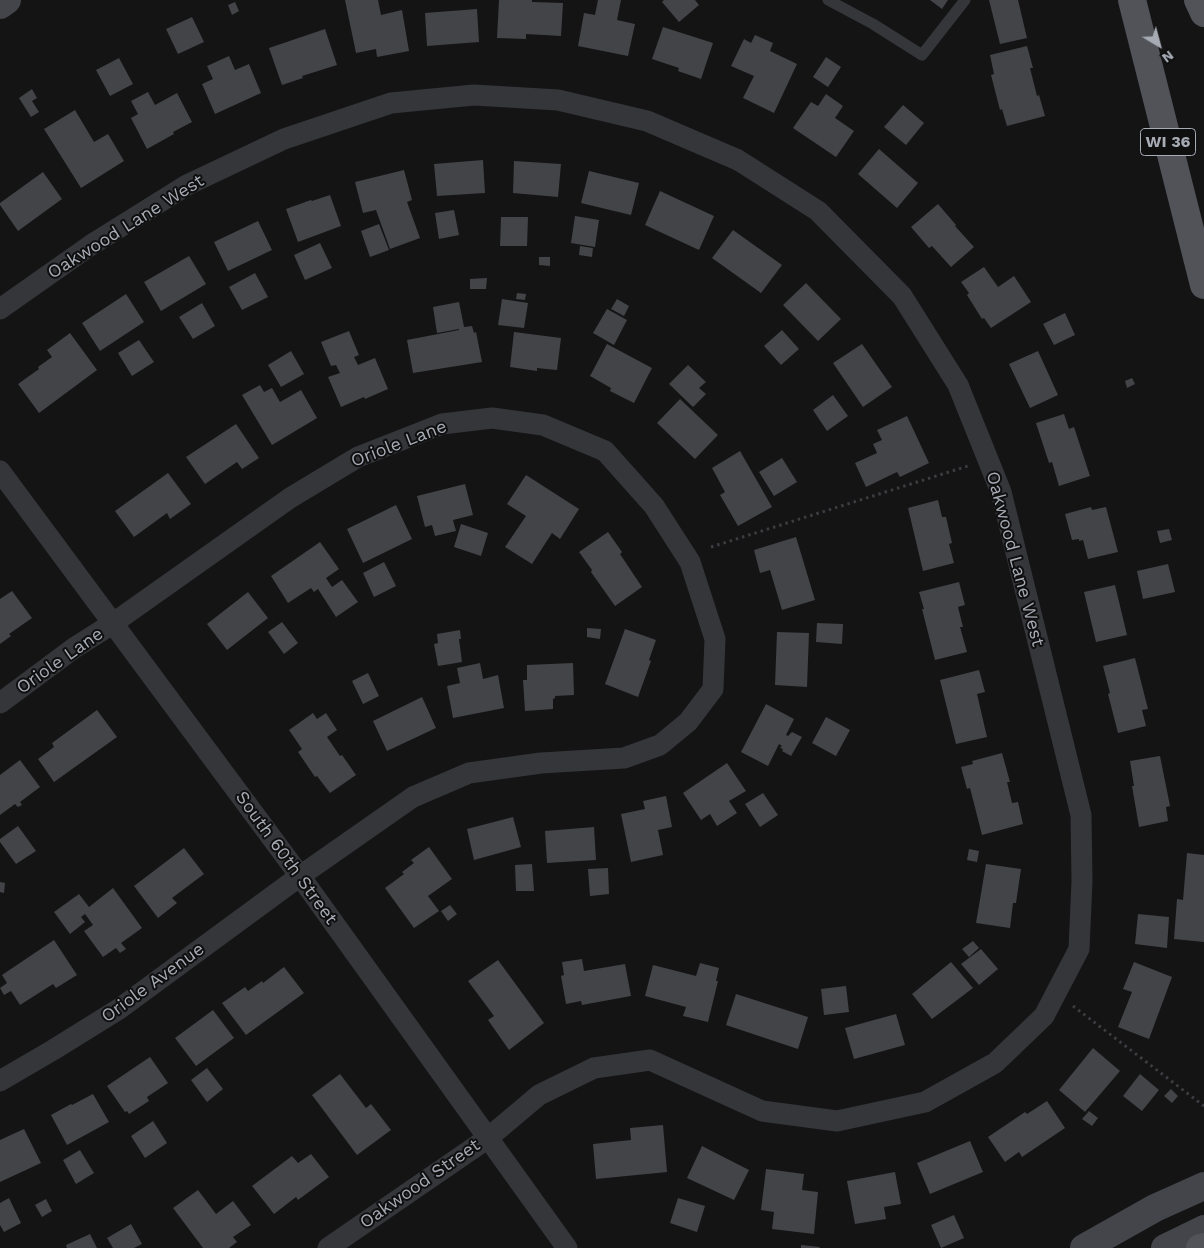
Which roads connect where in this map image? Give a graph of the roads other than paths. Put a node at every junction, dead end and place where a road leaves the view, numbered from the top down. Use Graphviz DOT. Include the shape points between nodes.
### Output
graph roads {
  1 [pos="7,0"];
  2 [pos="828,0"];
  3 [pos="965,0"];
  4 [pos="1132,0"];
  5 [pos="1198,0"];
  6 [pos="0,5"];
  7 [pos="1204,13"];
  8 [pos="1204,285"];
  9 [pos="0,310"];
  10 [pos="0,471"];
  11 [pos="112,624"];
  12 [pos="0,703"];
  13 [pos="300,876"];
  14 [pos="0,1081"];
  15 [pos="488,1138"];
  16 [pos="1204,1186"];
  17 [pos="1204,1229"];
  18 [pos="1204,1247"];
  19 [pos="328,1248"];
  20 [pos="567,1248"];
  21 [pos="1084,1248"];
  22 [pos="1165,1248"];
  23 [pos="1200,1248"];
  1 -- 6 [label="street"];
  2 -- 3 [label="lane" via="922,55"];
  4 -- 8 [label="main road, WI 36"];
  5 -- 7 [label="main road"];
  9 -- 15 [label="street, Oakwood Lane West" via="91,245 187,185 284,139 391,102 474,95 558,100 647,121 729,156 818,211 902,296 958,386 1001,492 1081,815 1079,949 1044,1016 995,1063 925,1102 837,1121 762,1111 650,1060 594,1068 539,1095"];
  10 -- 11 [label="street, South 60th Street"];
  11 -- 12 [label="street, Oriole Lane"];
  11 -- 13 [label="street, South 60th Street"];
  11 -- 13 [label="street, Oriole Lane" via="290,498 358,457 442,424 492,418 543,425 605,451 654,506 690,562 715,639 713,689 688,722 660,745 624,758 469,772 413,797"];
  13 -- 14 [label="street, Oriole Avenue" via="119,1009"];
  13 -- 15 [label="street, South 60th Street"];
  15 -- 19 [label="street, Oakwood Street"];
  15 -- 20 [label="street, South 60th Street"];
  16 -- 21 [label="street" via="1155,1208"];
  17 -- 22 [label="street"];
  18 -- 23 [label="main road"];
}
